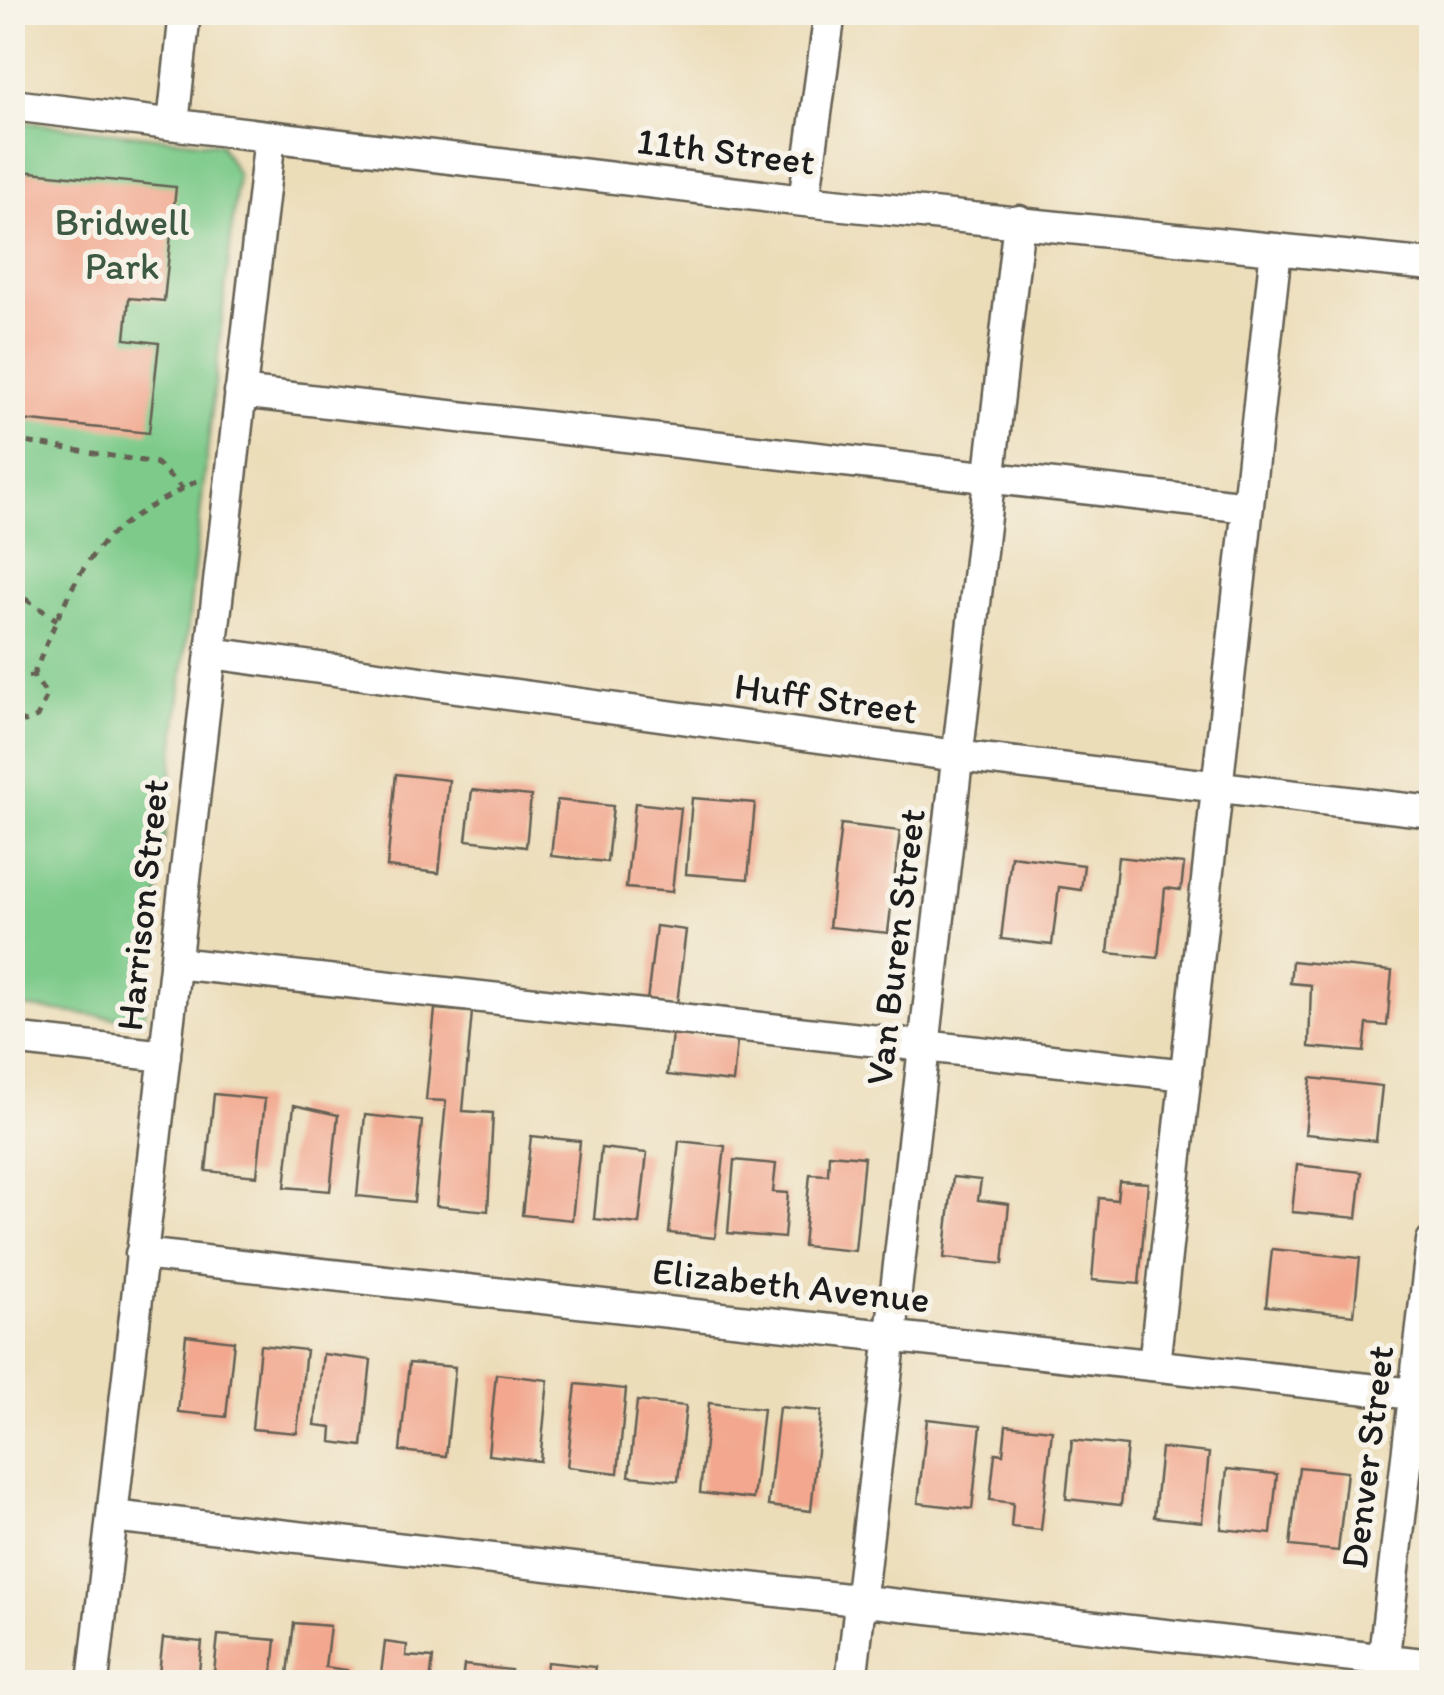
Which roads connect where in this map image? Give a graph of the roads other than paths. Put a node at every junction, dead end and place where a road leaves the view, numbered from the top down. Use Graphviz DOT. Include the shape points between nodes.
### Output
graph roads {
  1 [pos="185,12"];
  2 [pos="830,12"];
  3 [pos="12,105"];
  4 [pos="173,124"];
  5 [pos="270,137"];
  6 [pos="804,201"];
  7 [pos="1019,221"];
  8 [pos="1276,249"];
  9 [pos="1432,266"];
  10 [pos="240,392"];
  11 [pos="990,480"];
  12 [pos="1248,507"];
  13 [pos="210,653"];
  14 [pos="958,756"];
  15 [pos="1218,786"];
  16 [pos="1432,812"];
  17 [pos="176,963"];
  18 [pos="12,1039"];
  19 [pos="924,1048"];
  20 [pos="165,1056"];
  21 [pos="1186,1075"];
  22 [pos="1432,1241"];
  23 [pos="141,1254"];
  24 [pos="891,1336"];
  25 [pos="1154,1365"];
  26 [pos="1423,1395"];
  27 [pos="112,1516"];
  28 [pos="861,1597"];
  29 [pos="1432,1665"];
  30 [pos="1382,1671"];
  31 [pos="93,1682"];
  32 [pos="851,1682"];
  1 -- 4 [label="street"];
  2 -- 6 [label="street"];
  3 -- 4 [label="street, 11th Street"];
  4 -- 5 [label="street, 11th Street"];
  5 -- 6 [label="street, 11th Street"];
  5 -- 10 [label="street, Harrison Street"];
  6 -- 7 [label="street, 11th Street"];
  7 -- 8 [label="street, 11th Street"];
  7 -- 11 [label="street, Van Buren Street"];
  8 -- 9 [label="street, 11th Street"];
  8 -- 12 [label="street"];
  10 -- 11 [label="street"];
  10 -- 13 [label="street, Harrison Street"];
  11 -- 12 [label="street"];
  11 -- 14 [label="street, Van Buren Street"];
  12 -- 15 [label="street"];
  13 -- 14 [label="street, Huff Street"];
  13 -- 17 [label="street, Harrison Street"];
  14 -- 15 [label="street, Huff Street"];
  14 -- 19 [label="street, Van Buren Street"];
  15 -- 16 [label="street, Huff Street"];
  15 -- 21 [label="street"];
  17 -- 19 [label="street"];
  17 -- 20 [label="street, Harrison Street"];
  18 -- 20 [label="street"];
  19 -- 21 [label="street"];
  19 -- 24 [label="street, Van Buren Street"];
  20 -- 23 [label="street, Harrison Street"];
  21 -- 25 [label="street"];
  22 -- 26 [label="street, Denver Street"];
  23 -- 24 [label="street, Elizabeth Avenue"];
  23 -- 27 [label="street, Harrison Street"];
  24 -- 25 [label="street, Elizabeth Avenue"];
  24 -- 28 [label="street, Van Buren Street"];
  25 -- 26 [label="street, Elizabeth Avenue"];
  26 -- 30 [label="street, Denver Street"];
  27 -- 28 [label="street"];
  27 -- 31 [label="street, Harrison Street"];
  28 -- 30 [label="street"];
  28 -- 32 [label="street, Van Buren Street"];
  29 -- 30 [label="street"];
}
